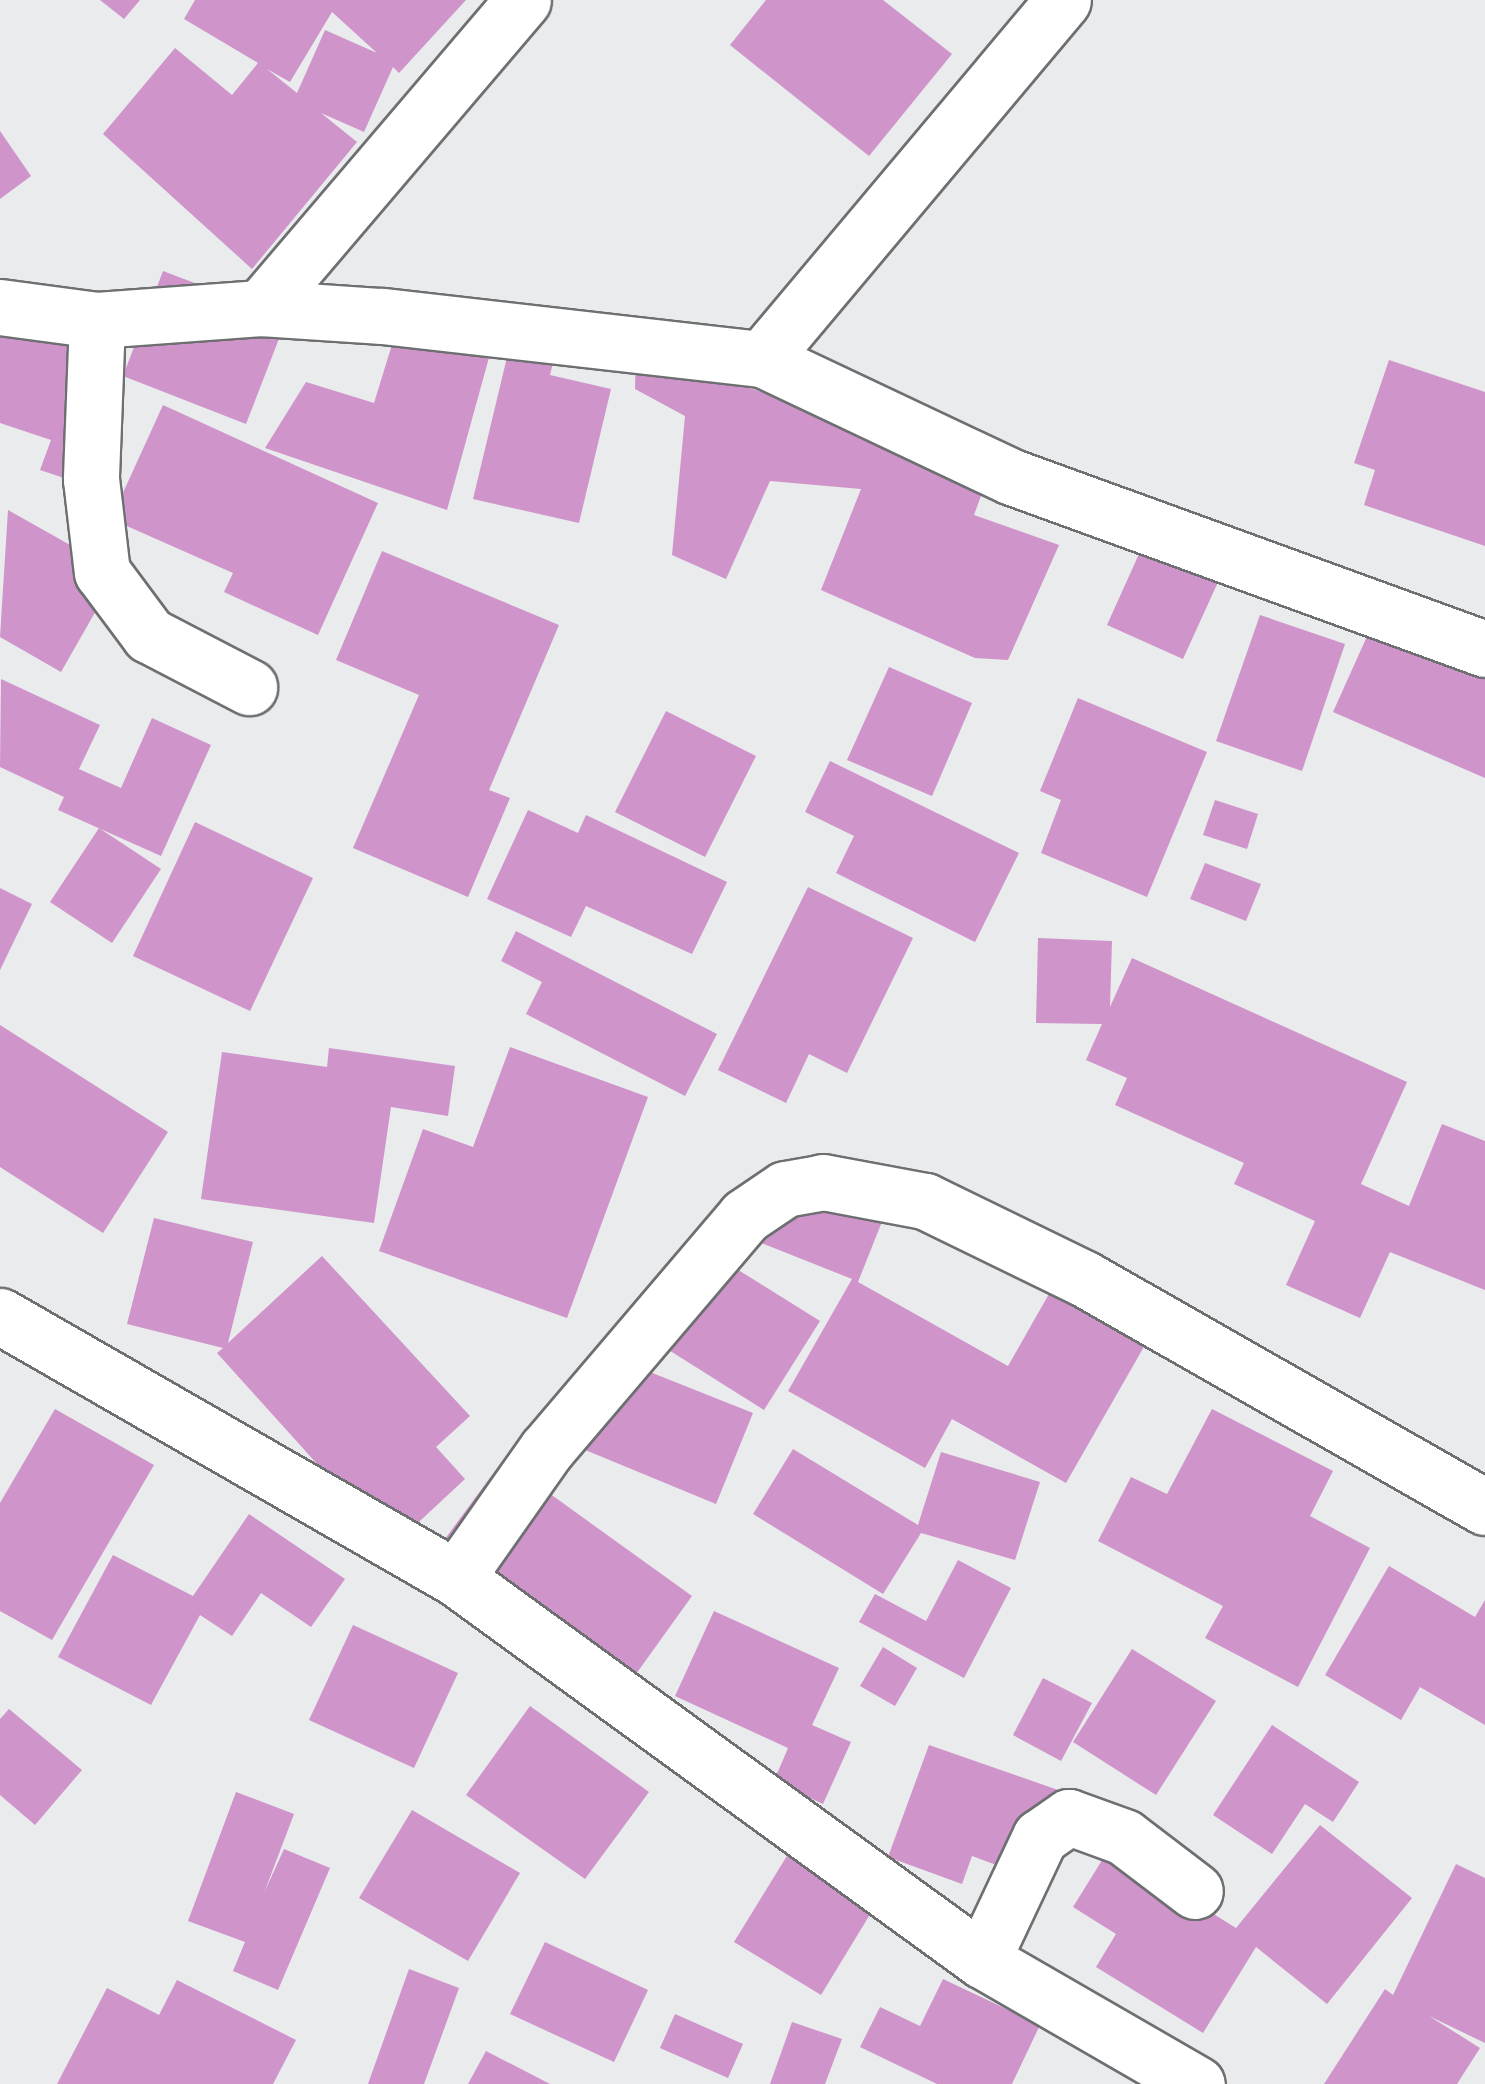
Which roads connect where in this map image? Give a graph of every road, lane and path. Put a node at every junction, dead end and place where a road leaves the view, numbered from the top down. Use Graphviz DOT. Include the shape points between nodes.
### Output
graph roads {
  1 [pos="524,0"];
  2 [pos="1063,0"];
  3 [pos="0,307"];
  4 [pos="261,308"];
  5 [pos="97,320"];
  6 [pos="762,359"];
  7 [pos="1485,649"];
  8 [pos="250,687"];
  9 [pos="0,1316"];
  10 [pos="1485,1507"];
  11 [pos="456,1578"];
  12 [pos="1195,1891"];
  13 [pos="982,1960"];
  14 [pos="1197,2084"];
  1 -- 4 [label="street"];
  2 -- 6 [label="street"];
  3 -- 5 [label="street"];
  4 -- 5 [label="street"];
  4 -- 6 [label="street"];
  5 -- 8 [label="street" via="91,480 102,572 149,635"];
  6 -- 7 [label="street" via="1012,477"];
  9 -- 11 [label="street"];
  10 -- 11 [label="street" via="1067,1270 925,1201 823,1182 784,1188 745,1216 546,1450"];
  11 -- 13 [label="street"];
  12 -- 13 [label="street" via="1124,1838 1069,1816 1040,1838"];
  13 -- 14 [label="street"];
}
